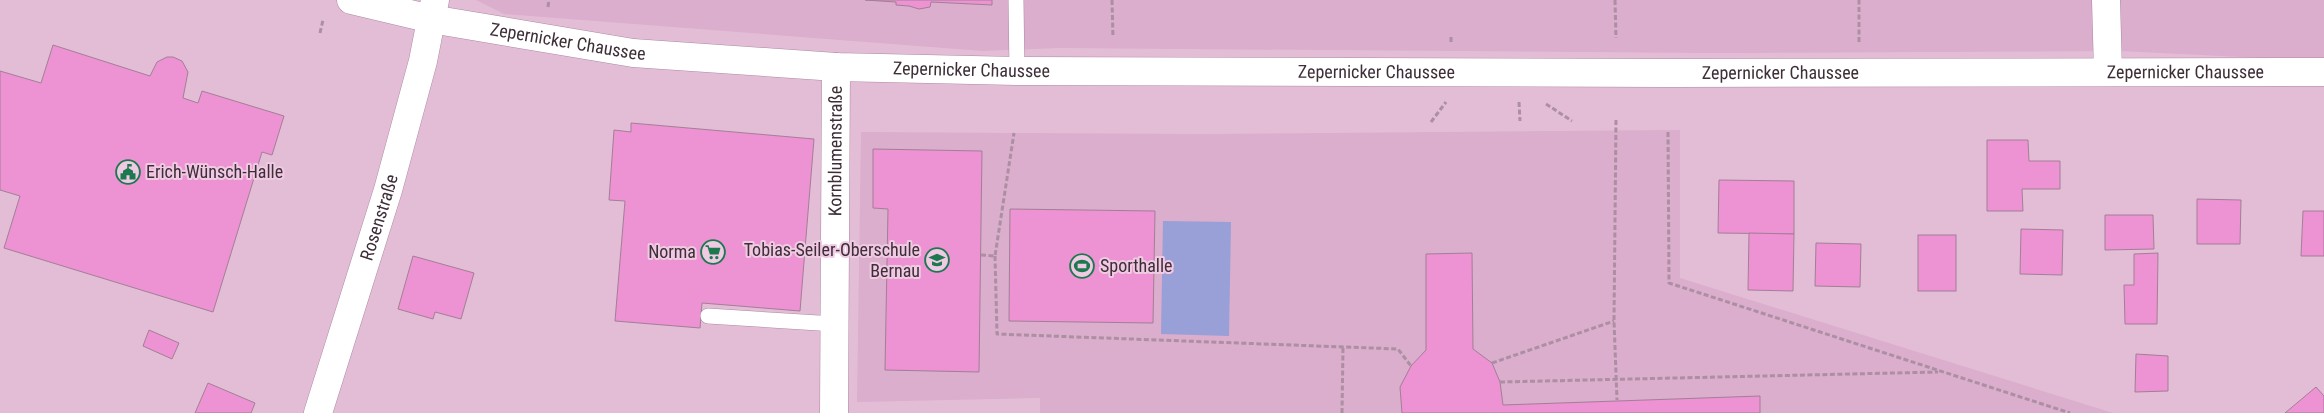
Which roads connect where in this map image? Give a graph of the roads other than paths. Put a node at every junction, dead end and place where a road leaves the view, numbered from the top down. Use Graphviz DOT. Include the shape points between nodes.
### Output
graph roads {
  1 [pos="351,0"];
  2 [pos="1016,0"];
  3 [pos="2106,0"];
  4 [pos="433,10"];
  5 [pos="836,67"];
  6 [pos="1017,71"];
  7 [pos="2108,71"];
  8 [pos="2324,72"];
  9 [pos="708,316"];
  10 [pos="835,324"];
  11 [pos="318,413"];
  12 [pos="834,413"];
  1 -- 4 [label="main road, Zepernicker Chaussee"];
  2 -- 6 [label="lane"];
  3 -- 7 [label="main road"];
  4 -- 5 [label="main road, Zepernicker Chaussee" via="633,53"];
  4 -- 11 [label="main road, Rosenstraße" via="423,61 388,190"];
  5 -- 6 [label="main road, Zepernicker Chaussee"];
  5 -- 10 [label="main road, Kornblumenstraße"];
  6 -- 7 [label="main road, Zepernicker Chaussee" via="1668,74"];
  7 -- 8 [label="main road, Zepernicker Chaussee"];
  9 -- 10 [label="lane"];
  10 -- 12 [label="main road, Kornblumenstraße"];
}
